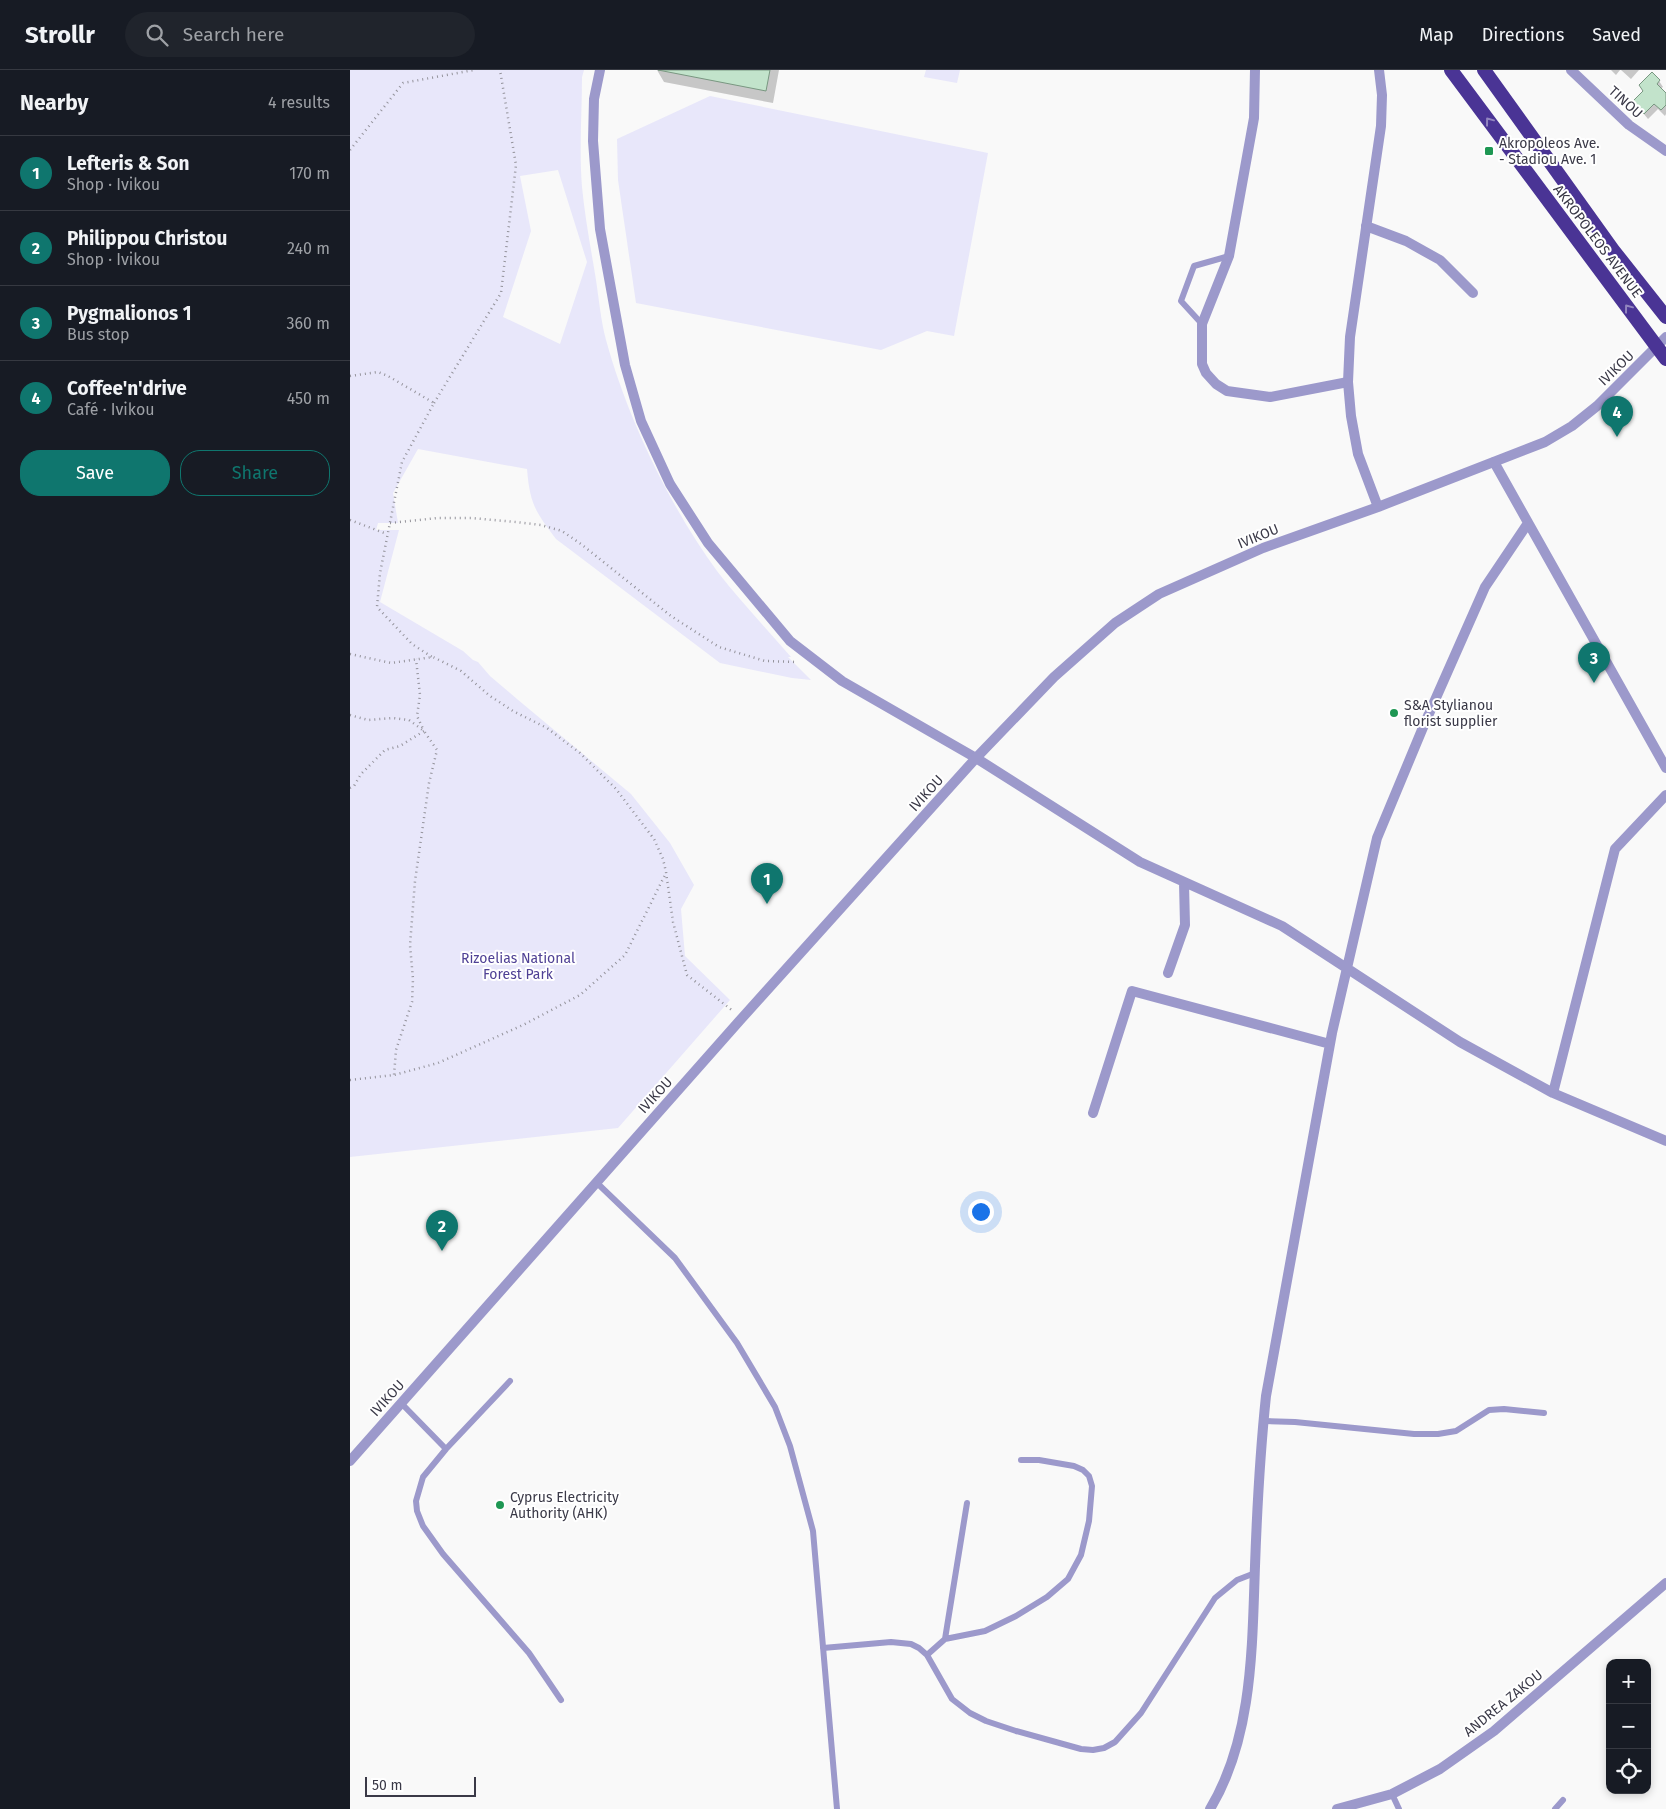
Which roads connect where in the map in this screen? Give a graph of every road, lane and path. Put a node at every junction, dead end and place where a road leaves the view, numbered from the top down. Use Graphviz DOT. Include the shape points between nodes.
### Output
graph roads {
  1 [pos="474,70"];
  2 [pos="500,70"];
  3 [pos="600,70"];
  4 [pos="1255,70"];
  5 [pos="1379,70"];
  6 [pos="1451,70"];
  7 [pos="1484,70"];
  8 [pos="1571,70"];
  9 [pos="350,150"];
  10 [pos="1666,151"];
  11 [pos="1366,226"];
  12 [pos="1229,256"];
  13 [pos="1473,293"];
  14 [pos="1666,317"];
  15 [pos="1202,324"];
  16 [pos="1662,342"];
  17 [pos="1666,359"];
  18 [pos="350,376"];
  19 [pos="1348,382"];
  20 [pos="434,403"];
  21 [pos="1494,462"];
  22 [pos="1378,507"];
  23 [pos="350,520"];
  24 [pos="390,523"];
  25 [pos="1528,523"];
  26 [pos="387,534"];
  27 [pos="350,654"];
  28 [pos="433,657"];
  29 [pos="416,659"];
  30 [pos="814,659"];
  31 [pos="350,715"];
  32 [pos="424,731"];
  33 [pos="976,758"];
  34 [pos="1666,768"];
  35 [pos="350,788"];
  36 [pos="1666,795"];
  37 [pos="666,872"];
  38 [pos="1184,883"];
  39 [pos="1347,968"];
  40 [pos="1168,973"];
  41 [pos="742,1018"];
  42 [pos="1330,1044"];
  43 [pos="394,1075"];
  44 [pos="350,1080"];
  45 [pos="1553,1093"];
  46 [pos="1093,1114"];
  47 [pos="1666,1141"];
  48 [pos="596,1182"];
  49 [pos="510,1381"];
  50 [pos="402,1403"];
  51 [pos="1544,1413"];
  52 [pos="1264,1421"];
  53 [pos="446,1449"];
  54 [pos="1021,1460"];
  55 [pos="350,1461"];
  56 [pos="967,1504"];
  57 [pos="1255,1573"];
  58 [pos="1666,1583"];
  59 [pos="945,1639"];
  60 [pos="823,1648"];
  61 [pos="927,1655"];
  62 [pos="561,1700"];
  63 [pos="1392,1794"];
  64 [pos="1375,1799"];
  65 [pos="1563,1800"];
  66 [pos="837,1809"];
  67 [pos="1210,1809"];
  68 [pos="1336,1809"];
  69 [pos="1370,1809"];
  70 [pos="1399,1809"];
  71 [pos="1555,1809"];
  1 -- 9 [label="path" via="403,83"];
  2 -- 20 [label="path" via="516,165 501,293"];
  3 -- 30 [label="street" via="594,99 592,141 600,229 625,365 642,421 670,484 708,543 790,641"];
  4 -- 12 [label="street" via="1254,118"];
  5 -- 11 [label="street" via="1382,94 1380,126"];
  16 -- 6 [label="highway, AKROPOLEOS AVENUE, one-way"];
  7 -- 14 [label="highway, AKROPOLEOS AVENUE" via="1613,250"];
  8 -- 10 [label="street, TINOU" via="1630,125"];
  11 -- 13 [label="street" via="1406,241 1440,260"];
  11 -- 19 [label="street" via="1350,337"];
  12 -- 15 [label="street"];
  12 -- 15 [label="lane" via="1194,266 1181,301"];
  15 -- 19 [label="street" via="1202,364 1211,379 1227,391 1270,397"];
  16 -- 17 [label="highway, AKROPOLEOS AVENUE"];
  16 -- 21 [label="street, IVIKOU" via="1572,426 1545,442"];
  18 -- 20 [label="path" via="378,372"];
  19 -- 22 [label="street" via="1358,454"];
  20 -- 24 [label="path" via="402,462"];
  21 -- 22 [label="street, IVIKOU"];
  21 -- 25 [label="street"];
  22 -- 33 [label="street, IVIKOU" via="1263,548 1159,594 1115,622 1054,677"];
  23 -- 26 [label="path"];
  24 -- 26 [label="path"];
  24 -- 30 [label="path" via="470,518 541,525 562,531 671,616 719,647 765,661 794,663"];
  25 -- 34 [label="street"];
  25 -- 39 [label="street" via="1485,587 1377,838"];
  26 -- 28 [label="path" via="377,607 412,644"];
  27 -- 29 [label="path" via="391,663"];
  28 -- 29 [label="path"];
  28 -- 37 [label="path" via="461,671 490,696 547,728 580,753 616,789 654,840"];
  29 -- 32 [label="path" via="420,695 417,716"];
  30 -- 33 [label="street" via="842,680"];
  31 -- 32 [label="path" via="368,720 409,720"];
  32 -- 35 [label="path" via="400,746 385,750"];
  32 -- 43 [label="path" via="437,750 415,880 410,944 412,1002 396,1050"];
  33 -- 38 [label="street" via="1140,862"];
  33 -- 41 [label="street, IVIKOU"];
  36 -- 45 [label="street" via="1615,849"];
  37 -- 41 [label="path" via="673,922 687,976"];
  37 -- 43 [label="path" via="625,955 580,995 438,1063"];
  38 -- 39 [label="street" via="1282,926"];
  38 -- 40 [label="street" via="1185,925"];
  39 -- 42 [label="street"];
  39 -- 45 [label="street" via="1460,1042"];
  41 -- 48 [label="street, IVIKOU"];
  42 -- 46 [label="street" via="1132,992"];
  42 -- 52 [label="street"];
  43 -- 44 [label="path"];
  45 -- 47 [label="street"];
  48 -- 50 [label="street, IVIKOU"];
  48 -- 60 [label="lane" via="675,1258 737,1343 775,1407 790,1446 813,1531"];
  49 -- 53 [label="lane"];
  50 -- 53 [label="lane"];
  50 -- 55 [label="street, IVIKOU"];
  51 -- 52 [label="lane" via="1489,1410 1456,1431 1438,1434"];
  52 -- 57 [label="street"];
  53 -- 62 [label="lane" via="424,1476 419,1489 416,1501 423,1526 529,1653"];
  54 -- 59 [label="lane" via="1074,1466 1089,1476 1092,1486 1089,1521 1081,1555 1068,1579 1047,1597 985,1630"];
  56 -- 59 [label="lane"];
  57 -- 61 [label="lane" via="1237,1580 1215,1598 1141,1712 1115,1742 1104,1748 1081,1749 1016,1731 970,1713 952,1699"];
  57 -- 67 [label="street" via="1247,1695 1235,1751 1222,1789"];
  58 -- 63 [label="street, ANDREA ZAKOU" via="1494,1731 1440,1769"];
  59 -- 61 [label="lane"];
  60 -- 61 [label="lane" via="891,1642 911,1644"];
  60 -- 66 [label="lane"];
  63 -- 64 [label="street, ANDREA ZAKOU"];
  63 -- 70 [label="lane"];
  64 -- 68 [label="street, ANDREA ZAKOU"];
  64 -- 69 [label="lane"];
  65 -- 71 [label="lane"];
}
